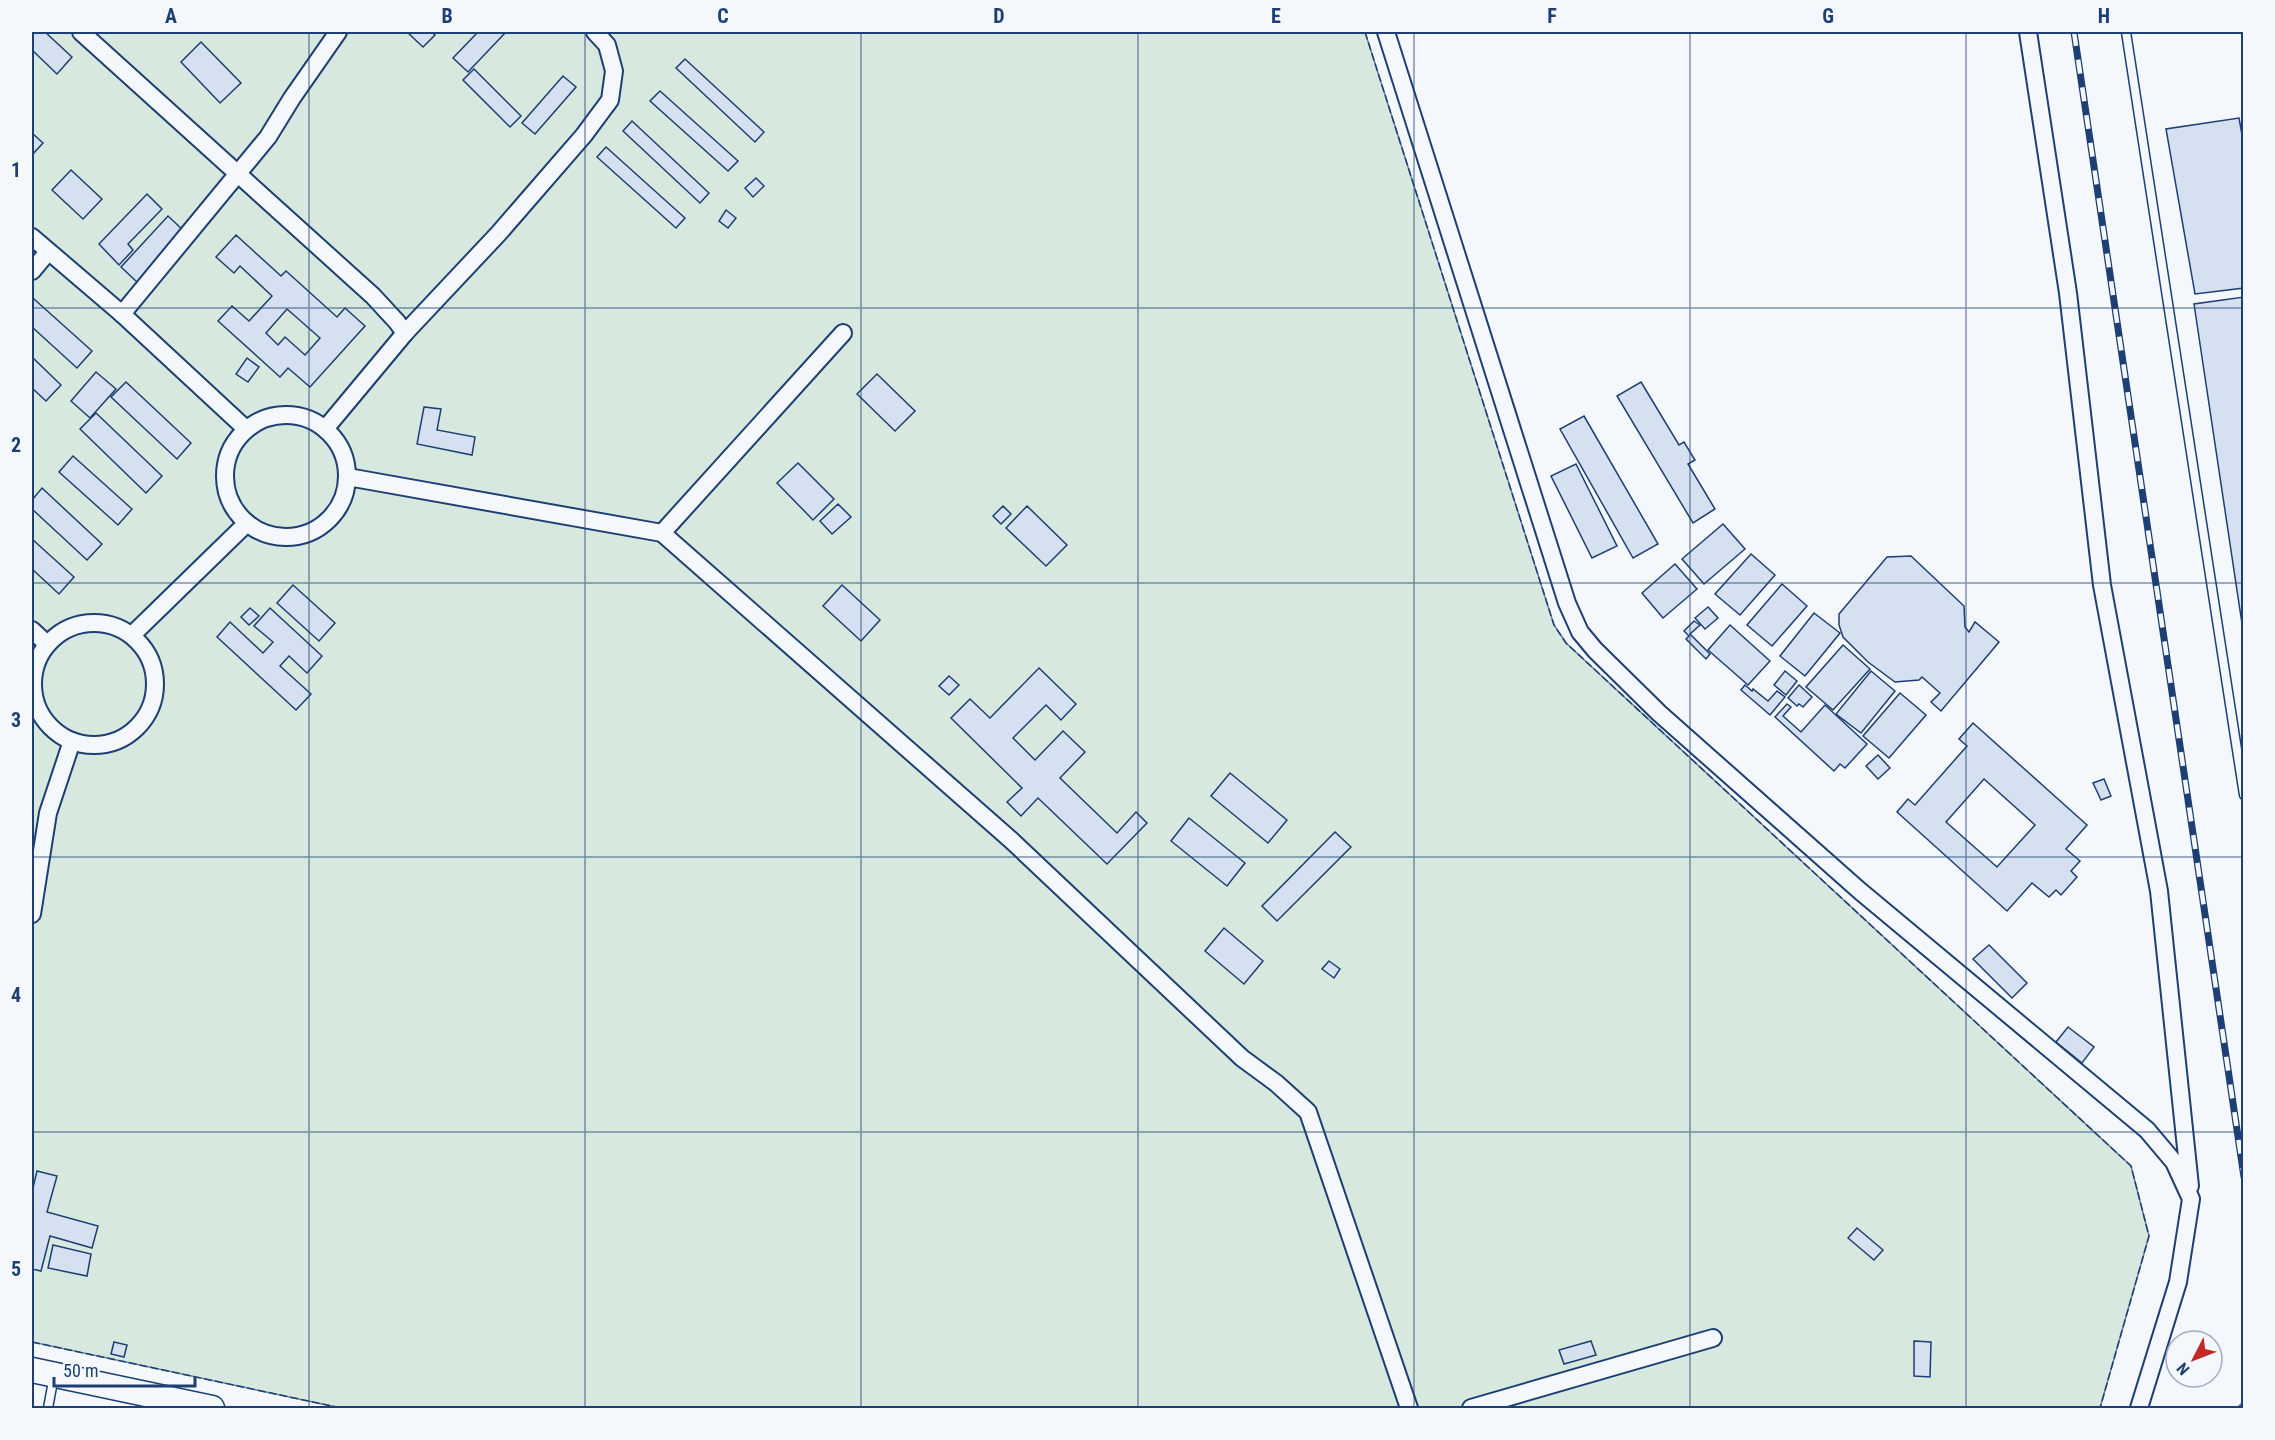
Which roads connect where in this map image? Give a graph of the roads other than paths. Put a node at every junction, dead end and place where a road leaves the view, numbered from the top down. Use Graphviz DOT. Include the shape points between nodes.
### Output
graph roads {
  1 [pos="81,32"];
  2 [pos="338,32"];
  3 [pos="595,32"];
  4 [pos="1386,32"];
  5 [pos="2028,32"];
  6 [pos="2126,32"];
  7 [pos="238,175"];
  8 [pos="32,237"];
  9 [pos="48,252"];
  10 [pos="32,271"];
  11 [pos="122,314"];
  12 [pos="405,333"];
  13 [pos="843,333"];
  14 [pos="246,429"];
  15 [pos="325,429"];
  16 [pos="348,477"];
  17 [pos="247,523"];
  18 [pos="662,533"];
  19 [pos="32,630"];
  20 [pos="132,635"];
  21 [pos="47,644"];
  22 [pos="72,741"];
  23 [pos="2244,795"];
  24 [pos="32,914"];
  25 [pos="2191,1199"];
  26 [pos="1713,1338"];
  27 [pos="43,1372"];
  28 [pos="48,1408"];
  29 [pos="212,1408"];
  30 [pos="1409,1408"];
  31 [pos="1471,1408"];
  32 [pos="2139,1408"];
  1 -- 7 [label="street"];
  2 -- 7 [label="street"];
  3 -- 12 [label="street" via="607,45 614,70 610,100 500,233"];
  4 -- 25 [label="street" via="1567,603 1580,632 1659,712 1842,875 2147,1131 2174,1162"];
  5 -- 25 [label="street" via="2068,293 2102,585 2159,891"];
  6 -- 23 [label="lane"];
  7 -- 11 [label="street"];
  7 -- 12 [label="street" via="373,296"];
  8 -- 9 [label="street"];
  9 -- 10 [label="street"];
  9 -- 11 [label="street"];
  11 -- 14 [label="street"];
  12 -- 15 [label="street"];
  13 -- 18 [label="street"];
  14 -- 15 [label="street" via="283,414 303,417"];
  14 -- 17 [label="street" via="235,442 225,476 235,509"];
  15 -- 16 [label="street" via="345,457"];
  16 -- 17 [label="street" via="345,496 321,528 303,536 283,537 264,533"];
  16 -- 18 [label="street"];
  17 -- 20 [label="street"];
  18 -- 30 [label="street" via="1011,840 1242,1058 1308,1112"];
  19 -- 21 [label="street"];
  20 -- 21 [label="street" via="97,622 61,632"];
  20 -- 22 [label="street" via="145,650 156,686 143,723 111,744 92,746"];
  21 -- 22 [label="street" via="35,670 35,699 42,717 55,732"];
  22 -- 24 [label="street" via="48,813"];
  25 -- 32 [label="street" via="2178,1281"];
  26 -- 31 [label="street"];
  27 -- 28 [label="lane"];
  27 -- 29 [label="main road"];
}
